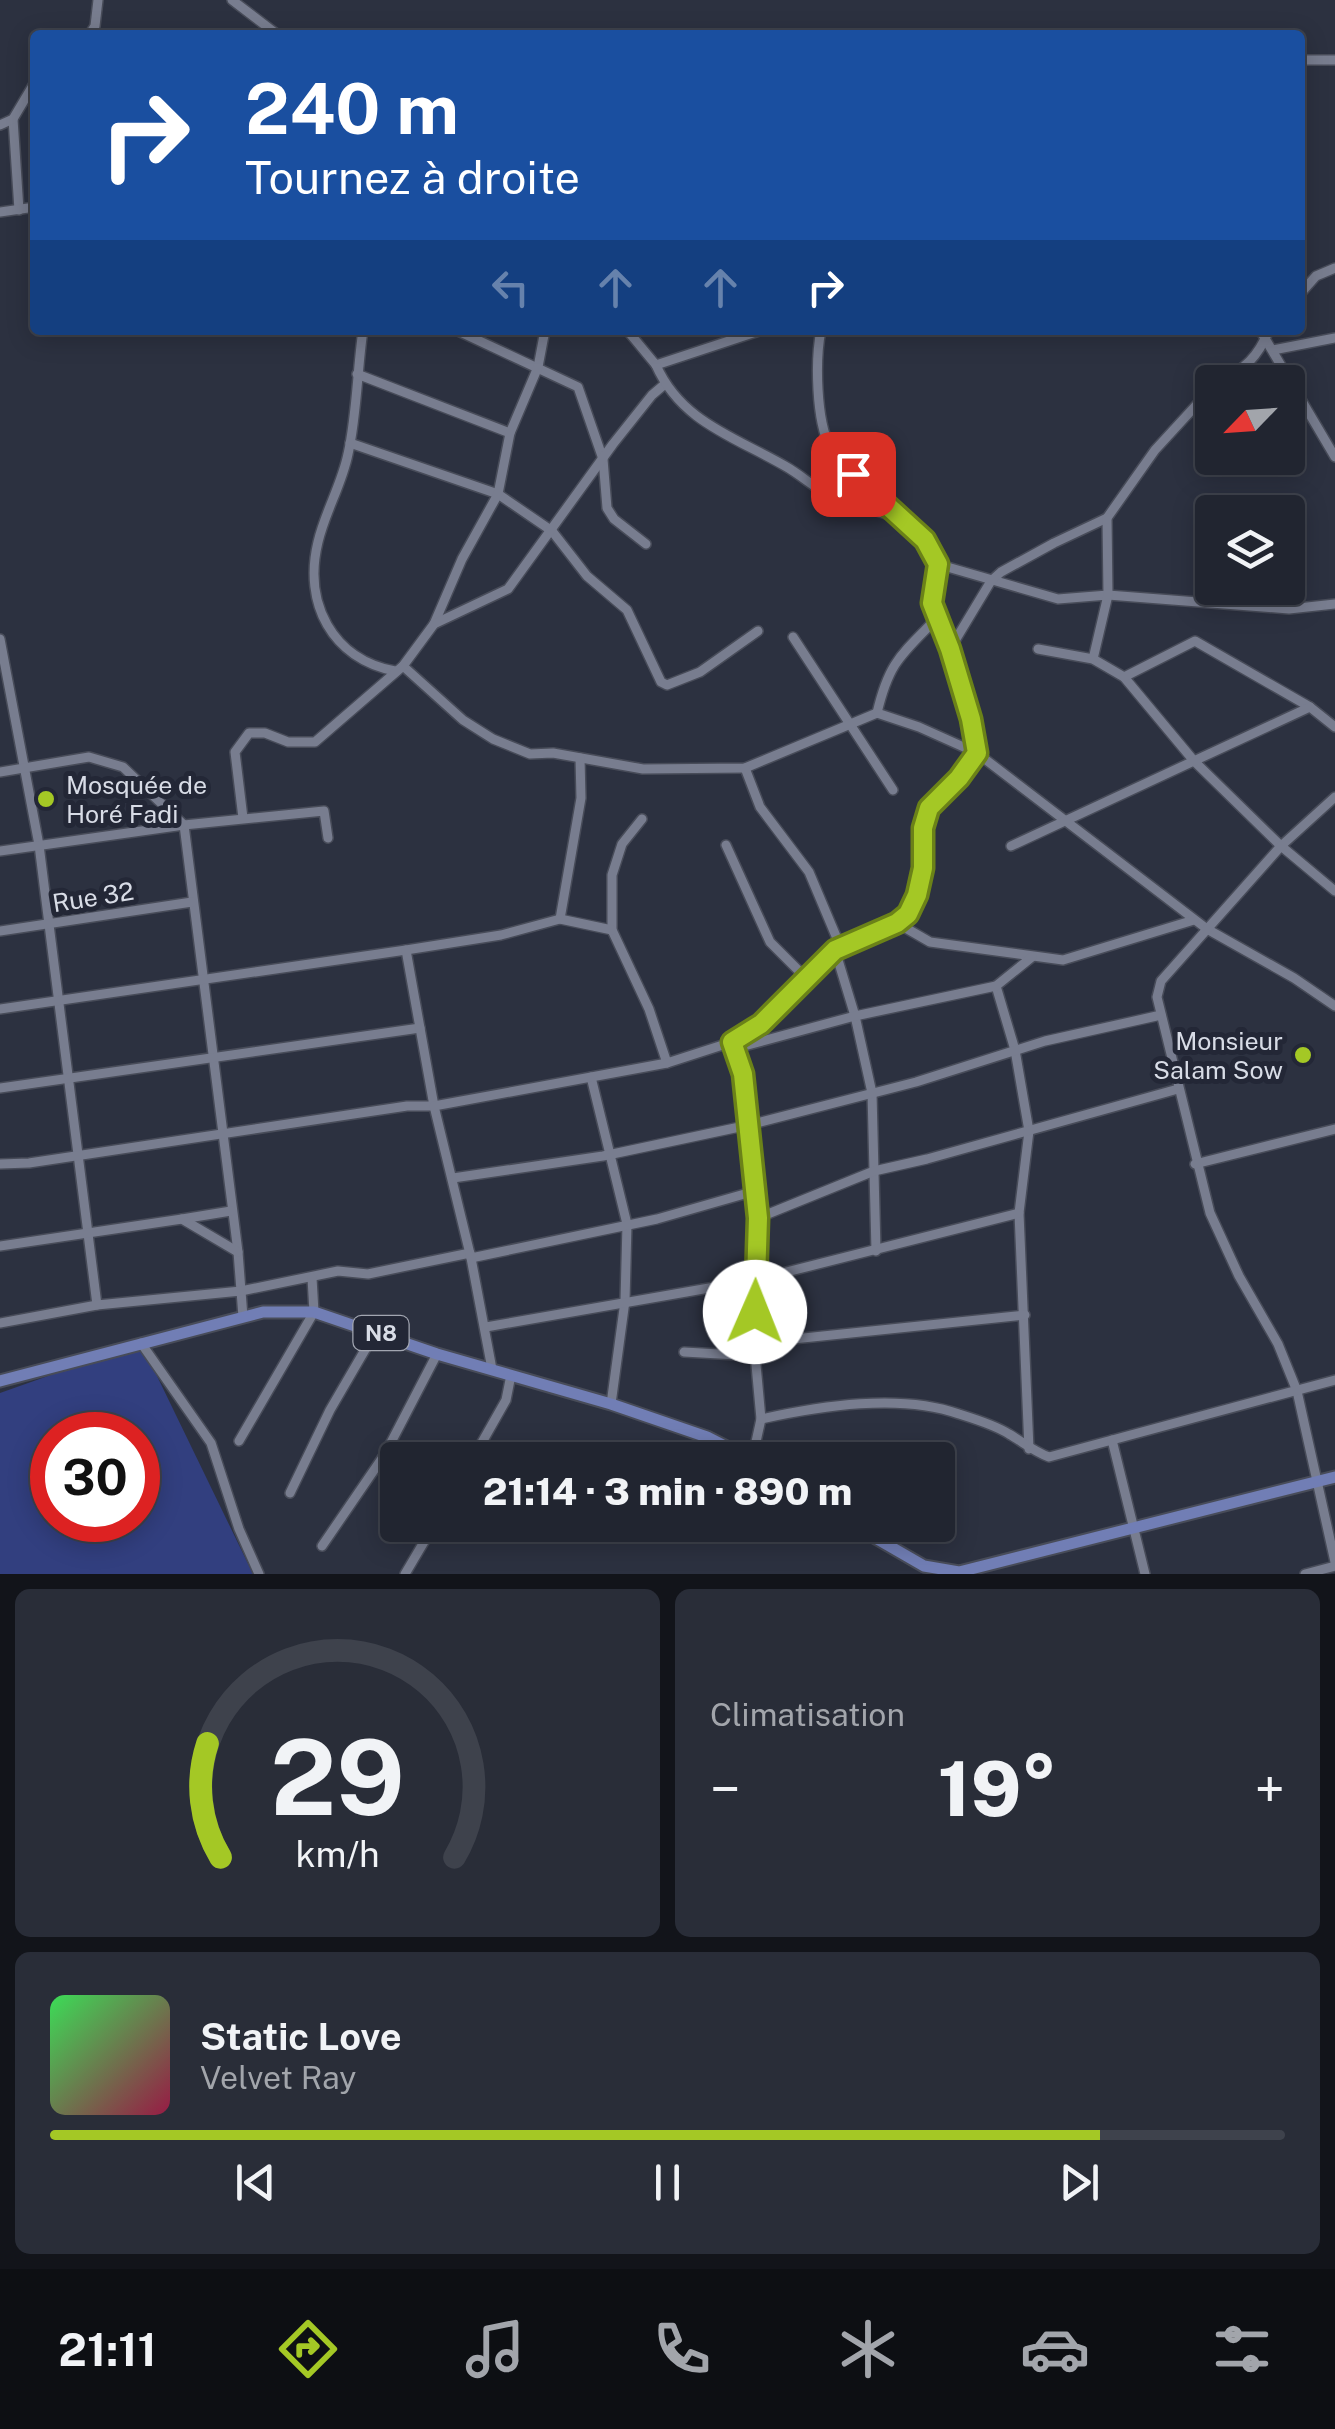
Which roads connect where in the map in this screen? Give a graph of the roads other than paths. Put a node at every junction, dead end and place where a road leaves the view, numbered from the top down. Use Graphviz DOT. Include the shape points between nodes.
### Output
graph roads {
  1 [pos="98,0"];
  2 [pos="232,0"];
  3 [pos="93,30"];
  4 [pos="271,30"];
  5 [pos="1305,60"];
  6 [pos="1335,60"];
  7 [pos="30,90"];
  8 [pos="13,119"];
  9 [pos="0,125"];
  10 [pos="30,209"];
  11 [pos="19,210"];
  12 [pos="0,212"];
  13 [pos="1335,268"];
  14 [pos="1305,288"];
  15 [pos="362,335"];
  16 [pos="467,335"];
  17 [pos="544,335"];
  18 [pos="631,335"];
  19 [pos="747,335"];
  20 [pos="820,335"];
  21 [pos="1264,335"];
  22 [pos="1266,335"];
  23 [pos="1335,338"];
  24 [pos="1273,350"];
  25 [pos="656,365"];
  26 [pos="1247,365"];
  27 [pos="538,366"];
  28 [pos="357,374"];
  29 [pos="664,384"];
  30 [pos="1195,406"];
  31 [pos="510,433"];
  32 [pos="350,443"];
  33 [pos="1335,457"];
  34 [pos="602,459"];
  35 [pos="498,494"];
  36 [pos="1107,518"];
  37 [pos="911,525"];
  38 [pos="552,531"];
  39 [pos="646,544"];
  40 [pos="938,564"];
  41 [pos="991,581"];
  42 [pos="1108,595"];
  43 [pos="1333,608"];
  44 [pos="936,619"];
  45 [pos="434,624"];
  46 [pos="758,631"];
  47 [pos="793,637"];
  48 [pos="0,639"];
  49 [pos="950,649"];
  50 [pos="1038,649"];
  51 [pos="1093,660"];
  52 [pos="399,668"];
  53 [pos="1124,676"];
  54 [pos="5,687"];
  55 [pos="1310,707"];
  56 [pos="877,713"];
  57 [pos="849,726"];
  58 [pos="1335,727"];
  59 [pos="977,753"];
  60 [pos="580,758"];
  61 [pos="1194,761"];
  62 [pos="745,768"];
  63 [pos="25,769"];
  64 [pos="0,772"];
  65 [pos="893,790"];
  66 [pos="1335,796"];
  67 [pos="242,818"];
  68 [pos="642,820"];
  69 [pos="1063,822"];
  70 [pos="184,825"];
  71 [pos="328,838"];
  72 [pos="39,845"];
  73 [pos="726,845"];
  74 [pos="1011,846"];
  75 [pos="1281,846"];
  76 [pos="0,851"];
  77 [pos="1335,891"];
  78 [pos="192,902"];
  79 [pos="560,919"];
  80 [pos="1194,920"];
  81 [pos="897,923"];
  82 [pos="48,924"];
  83 [pos="612,930"];
  84 [pos="1207,930"];
  85 [pos="0,931"];
  86 [pos="838,949"];
  87 [pos="406,950"];
  88 [pos="1032,957"];
  89 [pos="203,978"];
  90 [pos="808,980"];
  91 [pos="996,986"];
  92 [pos="59,1000"];
  93 [pos="1335,1006"];
  94 [pos="0,1009"];
  95 [pos="1161,1015"];
  96 [pos="855,1016"];
  97 [pos="420,1028"];
  98 [pos="732,1042"];
  99 [pos="1015,1050"];
  100 [pos="213,1056"];
  101 [pos="667,1063"];
  102 [pos="591,1077"];
  103 [pos="67,1078"];
  104 [pos="0,1088"];
  105 [pos="1178,1090"];
  106 [pos="872,1093"];
  107 [pos="434,1106"];
  108 [pos="749,1125"];
  109 [pos="1335,1129"];
  110 [pos="1029,1131"];
  111 [pos="224,1134"];
  112 [pos="78,1154"];
  113 [pos="611,1155"];
  114 [pos="0,1164"];
  115 [pos="1195,1164"];
  116 [pos="874,1171"];
  117 [pos="453,1178"];
  118 [pos="755,1191"];
  119 [pos="231,1211"];
  120 [pos="1019,1214"];
  121 [pos="758,1218"];
  122 [pos="182,1219"];
  123 [pos="627,1224"];
  124 [pos="87,1233"];
  125 [pos="0,1246"];
  126 [pos="876,1251"];
  127 [pos="238,1252"];
  128 [pos="471,1256"];
  129 [pos="312,1278"];
  130 [pos="756,1280"];
  131 [pos="242,1291"];
  132 [pos="625,1301"];
  133 [pos="97,1305"];
  134 [pos="314,1312"];
  135 [pos="1025,1315"];
  136 [pos="244,1317"];
  137 [pos="0,1322"];
  138 [pos="486,1327"];
  139 [pos="376,1331"];
  140 [pos="142,1343"];
  141 [pos="754,1343"];
  142 [pos="684,1352"];
  143 [pos="437,1354"];
  144 [pos="755,1356"];
  145 [pos="492,1369"];
  146 [pos="512,1375"];
  147 [pos="1335,1380"];
  148 [pos="0,1381"];
  149 [pos="1297,1390"];
  150 [pos="612,1404"];
  151 [pos="760,1419"];
  152 [pos="1112,1440"];
  153 [pos="239,1441"];
  154 [pos="482,1442"];
  155 [pos="715,1442"];
  156 [pos="756,1442"];
  157 [pos="1029,1450"];
  158 [pos="1335,1477"];
  159 [pos="1315,1482"];
  160 [pos="290,1493"];
  161 [pos="1133,1528"];
  162 [pos="424,1542"];
  163 [pos="882,1542"];
  164 [pos="322,1546"];
  165 [pos="1335,1564"];
  166 [pos="259,1574"];
  167 [pos="405,1574"];
  168 [pos="1145,1574"];
  169 [pos="1305,1574"];
  1 -- 3 [label="street"];
  2 -- 4 [label="street"];
  5 -- 6 [label="street"];
  7 -- 8 [label="street"];
  8 -- 9 [label="street"];
  8 -- 11 [label="street"];
  10 -- 11 [label="street"];
  11 -- 12 [label="street"];
  13 -- 14 [label="street"];
  15 -- 28 [label="street"];
  16 -- 27 [label="street"];
  17 -- 27 [label="street"];
  18 -- 25 [label="street"];
  19 -- 25 [label="street"];
  20 -- 37 [label="street" via="821,413 830,448"];
  21 -- 26 [label="street"];
  22 -- 24 [label="street"];
  23 -- 24 [label="street"];
  24 -- 33 [label="street"];
  25 -- 29 [label="street"];
  27 -- 31 [label="street"];
  27 -- 34 [label="street" via="578,387"];
  28 -- 31 [label="street"];
  28 -- 32 [label="street"];
  29 -- 34 [label="street"];
  29 -- 37 [label="street" via="714,430 834,498"];
  30 -- 36 [label="street"];
  31 -- 35 [label="street"];
  32 -- 35 [label="street"];
  32 -- 52 [label="street" via="317,545 315,594 344,650 376,668"];
  34 -- 38 [label="street"];
  34 -- 39 [label="street" via="607,508"];
  35 -- 38 [label="street"];
  35 -- 45 [label="street"];
  36 -- 41 [label="street"];
  36 -- 42 [label="street"];
  37 -- 40 [label="street"];
  38 -- 45 [label="street" via="508,589"];
  38 -- 46 [label="street" via="587,576 628,610 661,682 700,672"];
  40 -- 41 [label="street"];
  40 -- 44 [label="street" via="932,590"];
  41 -- 42 [label="street" via="1058,599"];
  41 -- 49 [label="street"];
  42 -- 43 [label="street"];
  42 -- 51 [label="street"];
  44 -- 49 [label="street"];
  44 -- 56 [label="street" via="886,677"];
  45 -- 52 [label="street"];
  47 -- 57 [label="street"];
  48 -- 54 [label="street"];
  49 -- 59 [label="street"];
  50 -- 51 [label="street"];
  51 -- 53 [label="street"];
  52 -- 60 [label="street" via="493,740 530,754"];
  52 -- 67 [label="street" via="314,742 250,733 235,752"];
  53 -- 55 [label="street" via="1195,640"];
  53 -- 61 [label="street"];
  54 -- 63 [label="street"];
  55 -- 58 [label="street"];
  55 -- 61 [label="street"];
  56 -- 57 [label="street"];
  56 -- 59 [label="street"];
  57 -- 62 [label="street"];
  57 -- 65 [label="street"];
  59 -- 69 [label="street"];
  59 -- 81 [label="street" via="929,808 917,895"];
  60 -- 62 [label="street" via="644,769"];
  60 -- 79 [label="street" via="581,798"];
  61 -- 69 [label="street"];
  61 -- 75 [label="street"];
  62 -- 86 [label="street" via="760,807 809,872"];
  63 -- 64 [label="street"];
  63 -- 70 [label="street" via="89,756 124,767"];
  63 -- 72 [label="street"];
  66 -- 75 [label="street"];
  67 -- 70 [label="street"];
  67 -- 71 [label="street" via="324,811"];
  68 -- 83 [label="street" via="622,844 612,875"];
  69 -- 74 [label="street"];
  69 -- 80 [label="street"];
  70 -- 72 [label="street"];
  70 -- 78 [label="street"];
  72 -- 76 [label="street"];
  72 -- 82 [label="street"];
  73 -- 90 [label="street" via="770,942"];
  75 -- 77 [label="street"];
  75 -- 84 [label="street"];
  78 -- 82 [label="street, Rue 32"];
  78 -- 89 [label="street"];
  79 -- 83 [label="street"];
  79 -- 87 [label="street"];
  80 -- 84 [label="street"];
  80 -- 88 [label="street" via="1063,960"];
  81 -- 86 [label="street"];
  81 -- 88 [label="street" via="930,942"];
  82 -- 85 [label="street, Rue 32"];
  82 -- 92 [label="street"];
  83 -- 101 [label="street"];
  84 -- 93 [label="street"];
  84 -- 95 [label="street" via="1161,981"];
  86 -- 90 [label="street"];
  86 -- 96 [label="street"];
  87 -- 89 [label="street"];
  87 -- 97 [label="street"];
  88 -- 91 [label="street"];
  89 -- 92 [label="street"];
  89 -- 100 [label="street"];
  90 -- 98 [label="street"];
  91 -- 96 [label="street"];
  91 -- 99 [label="street"];
  92 -- 94 [label="street"];
  92 -- 103 [label="street"];
  95 -- 99 [label="street"];
  95 -- 105 [label="street"];
  96 -- 98 [label="street" via="748,1045"];
  96 -- 106 [label="street"];
  97 -- 100 [label="street"];
  97 -- 107 [label="street"];
  98 -- 101 [label="street"];
  98 -- 108 [label="street"];
  99 -- 106 [label="street"];
  99 -- 110 [label="street"];
  100 -- 103 [label="street"];
  100 -- 111 [label="street"];
  101 -- 102 [label="street"];
  102 -- 107 [label="street"];
  102 -- 113 [label="street"];
  103 -- 104 [label="street"];
  103 -- 112 [label="street"];
  105 -- 110 [label="street"];
  105 -- 115 [label="street"];
  106 -- 108 [label="street"];
  106 -- 116 [label="street"];
  107 -- 111 [label="street"];
  107 -- 117 [label="street"];
  108 -- 113 [label="street"];
  108 -- 118 [label="street"];
  109 -- 115 [label="street"];
  110 -- 116 [label="street"];
  110 -- 120 [label="street"];
  111 -- 112 [label="street"];
  111 -- 119 [label="street"];
  112 -- 114 [label="street"];
  112 -- 124 [label="street"];
  113 -- 117 [label="street"];
  113 -- 123 [label="street"];
  115 -- 149 [label="street" via="1210,1213"];
  116 -- 121 [label="street"];
  116 -- 126 [label="street"];
  117 -- 128 [label="street"];
  118 -- 121 [label="street"];
  118 -- 123 [label="street"];
  119 -- 122 [label="street"];
  119 -- 127 [label="street"];
  120 -- 126 [label="street"];
  120 -- 135 [label="street"];
  121 -- 130 [label="street"];
  122 -- 124 [label="street"];
  122 -- 127 [label="street"];
  123 -- 128 [label="street"];
  123 -- 132 [label="street"];
  124 -- 125 [label="street"];
  124 -- 133 [label="street"];
  126 -- 130 [label="street"];
  127 -- 131 [label="street"];
  128 -- 129 [label="street"];
  128 -- 138 [label="street"];
  129 -- 131 [label="street"];
  129 -- 134 [label="street"];
  130 -- 132 [label="street"];
  130 -- 141 [label="street"];
  131 -- 133 [label="street"];
  131 -- 136 [label="street"];
  132 -- 138 [label="street"];
  132 -- 150 [label="street"];
  133 -- 137 [label="street"];
  134 -- 136 [label="main road, N8"];
  134 -- 139 [label="main road, N8"];
  134 -- 153 [label="street"];
  135 -- 141 [label="street"];
  135 -- 157 [label="street"];
  136 -- 140 [label="main road, N8"];
  138 -- 145 [label="street"];
  139 -- 143 [label="main road, N8"];
  139 -- 160 [label="street"];
  140 -- 148 [label="main road, N8"];
  140 -- 166 [label="street" via="211,1443"];
  141 -- 144 [label="street"];
  142 -- 144 [label="street"];
  143 -- 145 [label="main road, N8"];
  143 -- 164 [label="street" via="386,1454"];
  144 -- 151 [label="street"];
  145 -- 146 [label="main road, N8"];
  146 -- 150 [label="main road, N8"];
  146 -- 154 [label="street"];
  147 -- 149 [label="street"];
  149 -- 152 [label="street"];
  149 -- 159 [label="street"];
  150 -- 155 [label="main road, N8"];
  151 -- 156 [label="street"];
  151 -- 157 [label="street" via="819,1406 912,1405 1008,1432"];
  152 -- 157 [label="street" via="1049,1456"];
  152 -- 161 [label="street"];
  158 -- 159 [label="main road"];
  159 -- 161 [label="main road"];
  159 -- 165 [label="street"];
  161 -- 163 [label="main road" via="959,1572 924,1566"];
  161 -- 168 [label="street"];
  162 -- 167 [label="street"];
  165 -- 169 [label="street"];
}
